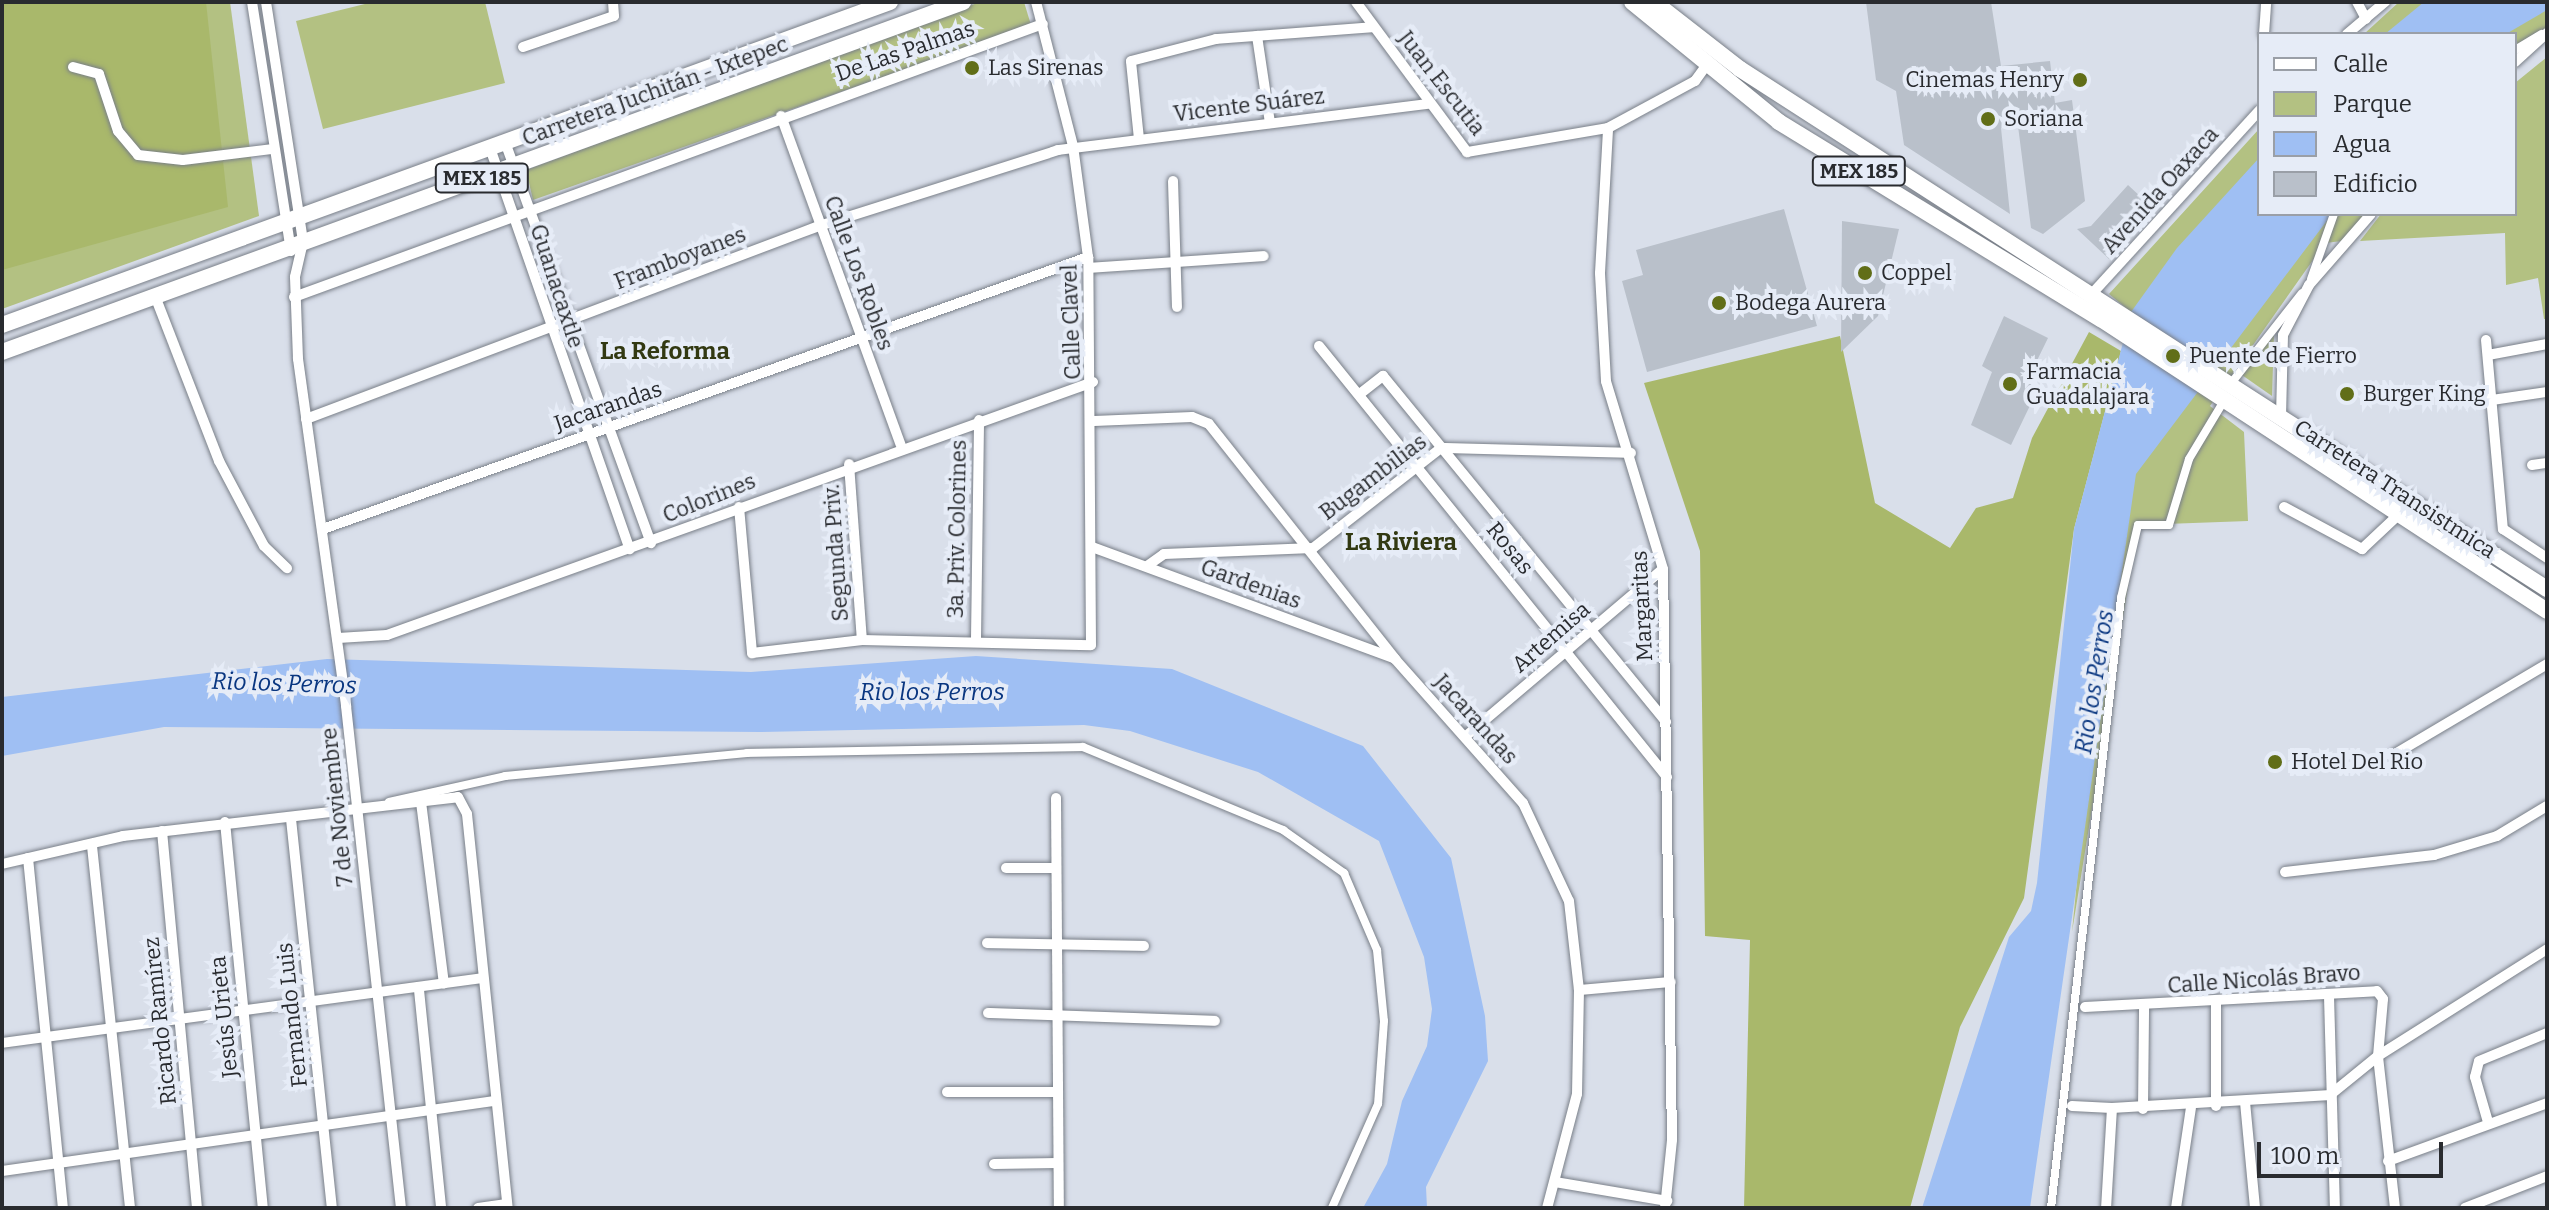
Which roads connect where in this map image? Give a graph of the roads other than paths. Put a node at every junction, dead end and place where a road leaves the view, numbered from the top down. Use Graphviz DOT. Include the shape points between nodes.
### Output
graph roads {
  1 [pos="252,2"];
  2 [pos="266,2"];
  3 [pos="613,2"];
  4 [pos="890,2"];
  5 [pos="963,2"];
  6 [pos="1036,2"];
  7 [pos="1356,2"];
  8 [pos="1632,2"];
  9 [pos="1654,2"];
  10 [pos="2266,2"];
  11 [pos="2357,2"];
  12 [pos="2385,2"];
  13 [pos="2366,19"];
  14 [pos="1043,24"];
  15 [pos="1374,27"];
  16 [pos="2264,32"];
  17 [pos="2350,32"];
  18 [pos="2547,32"];
  19 [pos="1257,36"];
  20 [pos="523,47"];
  21 [pos="2517,49"];
  22 [pos="2517,60"];
  23 [pos="1706,66"];
  24 [pos="73,67"];
  25 [pos="1429,104"];
  26 [pos="2257,113"];
  27 [pos="781,116"];
  28 [pos="1270,123"];
  29 [pos="1608,128"];
  30 [pos="1139,139"];
  31 [pos="498,145"];
  32 [pos="1073,146"];
  33 [pos="273,149"];
  34 [pos="507,169"];
  35 [pos="290,175"];
  36 [pos="277,178"];
  37 [pos="1173,181"];
  38 [pos="529,208"];
  39 [pos="512,215"];
  40 [pos="2333,216"];
  41 [pos="2369,216"];
  42 [pos="292,220"];
  43 [pos="819,226"];
  44 [pos="296,249"];
  45 [pos="1264,256"];
  46 [pos="1175,262"];
  47 [pos="1089,263"];
  48 [pos="2309,285"];
  49 [pos="155,296"];
  50 [pos="2090,296"];
  51 [pos="294,297"];
  52 [pos="1177,307"];
  53 [pos="2105,313"];
  54 [pos="572,320"];
  55 [pos="2,325"];
  56 [pos="550,328"];
  57 [pos="862,340"];
  58 [pos="2486,340"];
  59 [pos="2547,344"];
  60 [pos="1319,346"];
  61 [pos="2,352"];
  62 [pos="2488,355"];
  63 [pos="1093,382"];
  64 [pos="2230,383"];
  65 [pos="2547,392"];
  66 [pos="1361,393"];
  67 [pos="2492,400"];
  68 [pos="2281,417"];
  69 [pos="306,419"];
  70 [pos="979,420"];
  71 [pos="1094,421"];
  72 [pos="607,427"];
  73 [pos="587,434"];
  74 [pos="901,445"];
  75 [pos="1441,448"];
  76 [pos="1631,453"];
  77 [pos="1417,463"];
  78 [pos="2547,463"];
  79 [pos="849,464"];
  80 [pos="2532,465"];
  81 [pos="2412,502"];
  82 [pos="739,507"];
  83 [pos="2284,507"];
  84 [pos="2397,518"];
  85 [pos="323,529"];
  86 [pos="651,543"];
  87 [pos="1092,547"];
  88 [pos="1313,548"];
  89 [pos="630,549"];
  90 [pos="2547,558"];
  91 [pos="2505,562"];
  92 [pos="1147,566"];
  93 [pos="287,568"];
  94 [pos="1663,569"];
  95 [pos="2495,578"];
  96 [pos="2547,589"];
  97 [pos="2547,611"];
  98 [pos="1590,629"];
  99 [pos="337,634"];
  100 [pos="976,639"];
  101 [pos="862,640"];
  102 [pos="1566,650"];
  103 [pos="1395,659"];
  104 [pos="2547,664"];
  105 [pos="1666,722"];
  106 [pos="1466,736"];
  107 [pos="2395,754"];
  108 [pos="1667,777"];
  109 [pos="1056,798"];
  110 [pos="421,802"];
  111 [pos="2547,806"];
  112 [pos="358,811"];
  113 [pos="291,819"];
  114 [pos="225,822"];
  115 [pos="162,831"];
  116 [pos="92,846"];
  117 [pos="28,858"];
  118 [pos="2,864"];
  119 [pos="1006,868"];
  120 [pos="1054,868"];
  121 [pos="2285,872"];
  122 [pos="987,943"];
  123 [pos="1053,944"];
  124 [pos="1144,946"];
  125 [pos="2547,949"];
  126 [pos="483,978"];
  127 [pos="1671,982"];
  128 [pos="444,984"];
  129 [pos="419,990"];
  130 [pos="1579,990"];
  131 [pos="377,993"];
  132 [pos="2329,996"];
  133 [pos="311,1002"];
  134 [pos="2216,1004"];
  135 [pos="2144,1006"];
  136 [pos="2085,1007"];
  137 [pos="243,1013"];
  138 [pos="988,1013"];
  139 [pos="1054,1017"];
  140 [pos="179,1020"];
  141 [pos="1215,1021"];
  142 [pos="112,1027"];
  143 [pos="2547,1033"];
  144 [pos="43,1038"];
  145 [pos="2,1043"];
  146 [pos="2378,1056"];
  147 [pos="947,1092"];
  148 [pos="1057,1092"];
  149 [pos="2330,1095"];
  150 [pos="495,1101"];
  151 [pos="2245,1102"];
  152 [pos="2547,1103"];
  153 [pos="2072,1106"];
  154 [pos="2216,1106"];
  155 [pos="2112,1108"];
  156 [pos="2191,1108"];
  157 [pos="2143,1109"];
  158 [pos="432,1110"];
  159 [pos="392,1117"];
  160 [pos="2488,1122"];
  161 [pos="323,1127"];
  162 [pos="257,1135"];
  163 [pos="192,1143"];
  164 [pos="125,1150"];
  165 [pos="2388,1161"];
  166 [pos="59,1162"];
  167 [pos="1057,1163"];
  168 [pos="994,1164"];
  169 [pos="2,1171"];
  170 [pos="2547,1176"];
  171 [pos="1555,1182"];
  172 [pos="1666,1204"];
  173 [pos="508,1206"];
  174 [pos="63,1208"];
  175 [pos="130,1208"];
  176 [pos="197,1208"];
  177 [pos="263,1208"];
  178 [pos="332,1208"];
  179 [pos="401,1208"];
  180 [pos="441,1208"];
  181 [pos="478,1208"];
  182 [pos="1059,1208"];
  183 [pos="1332,1208"];
  184 [pos="1547,1208"];
  185 [pos="2051,1208"];
  186 [pos="2106,1208"];
  187 [pos="2176,1208"];
  188 [pos="2255,1208"];
  189 [pos="2335,1208"];
  190 [pos="2395,1208"];
  191 [pos="2465,1208"];
  1 -- 33 [label="street"];
  2 -- 35 [label="street"];
  3 -- 20 [label="street" via="614,16"];
  4 -- 31 [label="main road, Carretera Juchitán - Ixtepec / MEX 185"];
  5 -- 34 [label="main road, Carretera Juchitán - Ixtepec / MEX 185"];
  6 -- 14 [label="street, Calle Clavel"];
  7 -- 15 [label="street, Juan Escutia"];
  8 -- 23 [label="main road, MEX 185"];
  9 -- 50 [label="main road, MEX 185" via="1740,69"];
  10 -- 16 [label="street"];
  11 -- 13 [label="street"];
  12 -- 13 [label="street"];
  13 -- 17 [label="street"];
  14 -- 27 [label="street, De Las Palmas"];
  14 -- 32 [label="street, Calle Clavel"];
  15 -- 19 [label="street"];
  15 -- 25 [label="street, Juan Escutia"];
  18 -- 21 [label="street"];
  18 -- 22 [label="street"];
  19 -- 28 [label="street"];
  19 -- 30 [label="street" via="1131,61"];
  23 -- 29 [label="street" via="1695,81"];
  23 -- 53 [label="main road, MEX 185" via="1779,122"];
  24 -- 33 [label="street" via="99,74 118,131 138,155 183,160"];
  25 -- 28 [label="street, Vicente Suárez"];
  25 -- 29 [label="street, Juan Escutia" via="1473,153"];
  26 -- 50 [label="street, Avenida Oaxaca"];
  27 -- 38 [label="street, De Las Palmas"];
  27 -- 43 [label="street, Calle Los Robles"];
  28 -- 30 [label="street, Vicente Suárez"];
  29 -- 76 [label="street, Margaritas" via="1600,273 1606,381"];
  30 -- 32 [label="street, Vicente Suárez"];
  31 -- 34 [label="street"];
  31 -- 34 [label="street"];
  31 -- 42 [label="main road, Carretera Juchitán - Ixtepec / MEX 185"];
  32 -- 43 [label="street, Framboyanes"];
  32 -- 47 [label="street, Calle Clavel"];
  33 -- 36 [label="street"];
  34 -- 38 [label="street, Guanacaxtle"];
  34 -- 39 [label="street, Guanacaxtle"];
  34 -- 44 [label="main road, Carretera Juchitán - Ixtepec / MEX 185"];
  35 -- 36 [label="street"];
  35 -- 42 [label="street"];
  36 -- 42 [label="street"];
  37 -- 46 [label="street"];
  38 -- 39 [label="street, De Las Palmas"];
  38 -- 54 [label="street, Guanacaxtle"];
  39 -- 51 [label="street, De Las Palmas"];
  39 -- 56 [label="street, Guanacaxtle"];
  40 -- 48 [label="street"];
  41 -- 48 [label="street"];
  42 -- 44 [label="street, 7 de Noviembre"];
  42 -- 55 [label="main road, Carretera Juchitán - Ixtepec / MEX 185"];
  43 -- 54 [label="street, Framboyanes"];
  43 -- 57 [label="street, Calle Los Robles"];
  44 -- 49 [label="main road, Carretera Juchitán - Ixtepec / MEX 185"];
  44 -- 51 [label="street, 7 de Noviembre"];
  45 -- 46 [label="street, Jacarandas"];
  46 -- 47 [label="street, Jacarandas"];
  46 -- 52 [label="street"];
  47 -- 57 [label="street, Jacarandas"];
  47 -- 63 [label="street, Calle Clavel"];
  48 -- 64 [label="street"];
  48 -- 68 [label="street" via="2283,335"];
  49 -- 61 [label="main road, Carretera Juchitán - Ixtepec / MEX 185"];
  49 -- 93 [label="street" via="219,461 264,546"];
  50 -- 53 [label="main road, MEX 185"];
  51 -- 69 [label="street, 7 de Noviembre"];
  53 -- 64 [label="main road, MEX 185"];
  53 -- 84 [label="main road, Carretera Transistmica / MEX 185" via="2221,402"];
  54 -- 56 [label="street, Framboyanes"];
  54 -- 72 [label="street, Guanacaxtle"];
  56 -- 69 [label="street, Framboyanes"];
  56 -- 73 [label="street, Guanacaxtle"];
  57 -- 72 [label="street, Jacarandas"];
  57 -- 74 [label="street, Calle Los Robles"];
  58 -- 62 [label="street"];
  59 -- 62 [label="street"];
  60 -- 66 [label="street, Rosas"];
  62 -- 67 [label="street"];
  63 -- 70 [label="street, Colorines"];
  63 -- 71 [label="street, Calle Clavel"];
  64 -- 68 [label="main road, Carretera Transistmica / MEX 185"];
  64 -- 185 [label="street" via="2221,413 2189,459 2169,525 2138,525 2121,598"];
  65 -- 67 [label="street"];
  66 -- 75 [label="street, Rosas" via="1383,376"];
  66 -- 77 [label="street, Rosas"];
  67 -- 90 [label="street" via="2503,529"];
  68 -- 81 [label="main road, Carretera Transistmica / MEX 185"];
  69 -- 85 [label="street, 7 de Noviembre"];
  70 -- 74 [label="street, Colorines"];
  70 -- 100 [label="street, 3a. Priv. Colorines"];
  71 -- 87 [label="street, Calle Clavel"];
  71 -- 88 [label="street, Jacarandas" via="1203,420"];
  72 -- 73 [label="street, Jacarandas"];
  72 -- 86 [label="street, Guanacaxtle"];
  73 -- 85 [label="street, Jacarandas"];
  73 -- 89 [label="street, Guanacaxtle"];
  74 -- 79 [label="street, Colorines"];
  75 -- 76 [label="street, Bugambilias"];
  75 -- 77 [label="street, Bugambilias"];
  75 -- 98 [label="street, Rosas"];
  76 -- 94 [label="street, Margaritas"];
  77 -- 88 [label="street, Bugambilias"];
  77 -- 102 [label="street, Rosas"];
  78 -- 80 [label="street"];
  79 -- 82 [label="street, Colorines"];
  79 -- 101 [label="street, Segunda Priv."];
  81 -- 84 [label="street"];
  81 -- 91 [label="main road, Carretera Transistmica / MEX 185"];
  82 -- 86 [label="street, Colorines"];
  82 -- 101 [label="street" via="752,653"];
  83 -- 84 [label="street" via="2362,549"];
  84 -- 95 [label="main road, Carretera Transistmica / MEX 185"];
  85 -- 99 [label="street, 7 de Noviembre"];
  86 -- 89 [label="street, Colorines"];
  87 -- 92 [label="street, Gardenias"];
  87 -- 100 [label="street, Calle Clavel" via="1091,645"];
  88 -- 92 [label="street, Bugambilias" via="1164,554"];
  88 -- 103 [label="street, Jacarandas"];
  89 -- 99 [label="street, Colorines" via="387,635"];
  91 -- 95 [label="main road"];
  91 -- 96 [label="main road, Carretera Transistmica / MEX 185"];
  92 -- 103 [label="street, Gardenias"];
  94 -- 98 [label="street, Artemisa"];
  94 -- 105 [label="street, Margaritas"];
  95 -- 97 [label="main road, Carretera Transistmica / MEX 185"];
  98 -- 102 [label="street, Artemisa"];
  98 -- 105 [label="street, Rosas"];
  99 -- 112 [label="street, 7 de Noviembre"];
  100 -- 101 [label="street"];
  102 -- 106 [label="street, Artemisa"];
  102 -- 108 [label="street, Rosas"];
  103 -- 106 [label="street, Jacarandas"];
  104 -- 107 [label="street"];
  105 -- 108 [label="street, Margaritas"];
  106 -- 130 [label="street, Jacarandas" via="1523,803 1551,859 1569,901"];
  108 -- 127 [label="street, Margaritas"];
  109 -- 120 [label="street"];
  110 -- 112 [label="street"];
  110 -- 126 [label="street" via="458,797 467,814"];
  110 -- 128 [label="street"];
  111 -- 121 [label="street" via="2497,836 2434,855"];
  112 -- 113 [label="street"];
  112 -- 131 [label="street, 7 de Noviembre"];
  112 -- 183 [label="street" via="505,776 747,753 1083,747 1283,830 1344,873 1377,950 1384,1021 1378,1104"];
  113 -- 114 [label="street"];
  113 -- 133 [label="street, Fernando Luis"];
  114 -- 115 [label="street"];
  114 -- 137 [label="street, Jesús Urieta"];
  115 -- 116 [label="street"];
  115 -- 140 [label="street, Ricardo Ramírez"];
  116 -- 117 [label="street"];
  116 -- 142 [label="street"];
  117 -- 118 [label="street"];
  117 -- 144 [label="street"];
  119 -- 120 [label="street"];
  120 -- 123 [label="street"];
  122 -- 123 [label="street"];
  123 -- 124 [label="street"];
  123 -- 139 [label="street"];
  125 -- 146 [label="street"];
  126 -- 128 [label="street"];
  126 -- 150 [label="street"];
  127 -- 130 [label="street"];
  127 -- 172 [label="street, Margaritas"];
  128 -- 129 [label="street"];
  129 -- 131 [label="street"];
  129 -- 158 [label="street"];
  130 -- 171 [label="street, Jacarandas" via="1577,1094"];
  131 -- 133 [label="street"];
  131 -- 159 [label="street, 7 de Noviembre"];
  132 -- 134 [label="street, Calle Nicolás Bravo"];
  132 -- 146 [label="street, Calle Nicolás Bravo" via="2382,995"];
  132 -- 149 [label="street"];
  133 -- 137 [label="street"];
  133 -- 161 [label="street, Fernando Luis"];
  134 -- 135 [label="street, Calle Nicolás Bravo"];
  134 -- 154 [label="street"];
  135 -- 136 [label="street, Calle Nicolás Bravo"];
  135 -- 157 [label="street"];
  137 -- 140 [label="street"];
  137 -- 162 [label="street, Jesús Urieta"];
  138 -- 139 [label="street"];
  139 -- 141 [label="street"];
  139 -- 148 [label="street"];
  140 -- 142 [label="street"];
  140 -- 163 [label="street, Ricardo Ramírez"];
  142 -- 144 [label="street"];
  142 -- 164 [label="street"];
  143 -- 160 [label="street" via="2479,1061 2475,1077"];
  144 -- 145 [label="street"];
  144 -- 166 [label="street"];
  146 -- 149 [label="street"];
  146 -- 165 [label="street"];
  147 -- 148 [label="street"];
  148 -- 167 [label="street"];
  149 -- 151 [label="street"];
  149 -- 189 [label="street"];
  150 -- 158 [label="street"];
  150 -- 173 [label="street"];
  151 -- 154 [label="street"];
  151 -- 188 [label="street"];
  152 -- 160 [label="street"];
  153 -- 155 [label="street"];
  154 -- 156 [label="street"];
  155 -- 157 [label="street"];
  155 -- 186 [label="street"];
  156 -- 157 [label="street"];
  156 -- 187 [label="street"];
  158 -- 159 [label="street"];
  158 -- 180 [label="street"];
  159 -- 161 [label="street"];
  159 -- 179 [label="street, 7 de Noviembre"];
  160 -- 165 [label="street"];
  161 -- 162 [label="street"];
  161 -- 178 [label="street, Fernando Luis"];
  162 -- 163 [label="street"];
  162 -- 177 [label="street, Jesús Urieta"];
  163 -- 164 [label="street"];
  163 -- 176 [label="street, Ricardo Ramírez"];
  164 -- 166 [label="street"];
  164 -- 175 [label="street"];
  165 -- 190 [label="street"];
  166 -- 169 [label="street"];
  166 -- 174 [label="street"];
  167 -- 168 [label="street"];
  167 -- 182 [label="street"];
  170 -- 191 [label="street"];
  171 -- 172 [label="street"];
  171 -- 184 [label="street, Jacarandas"];
  173 -- 181 [label="street"];
}
